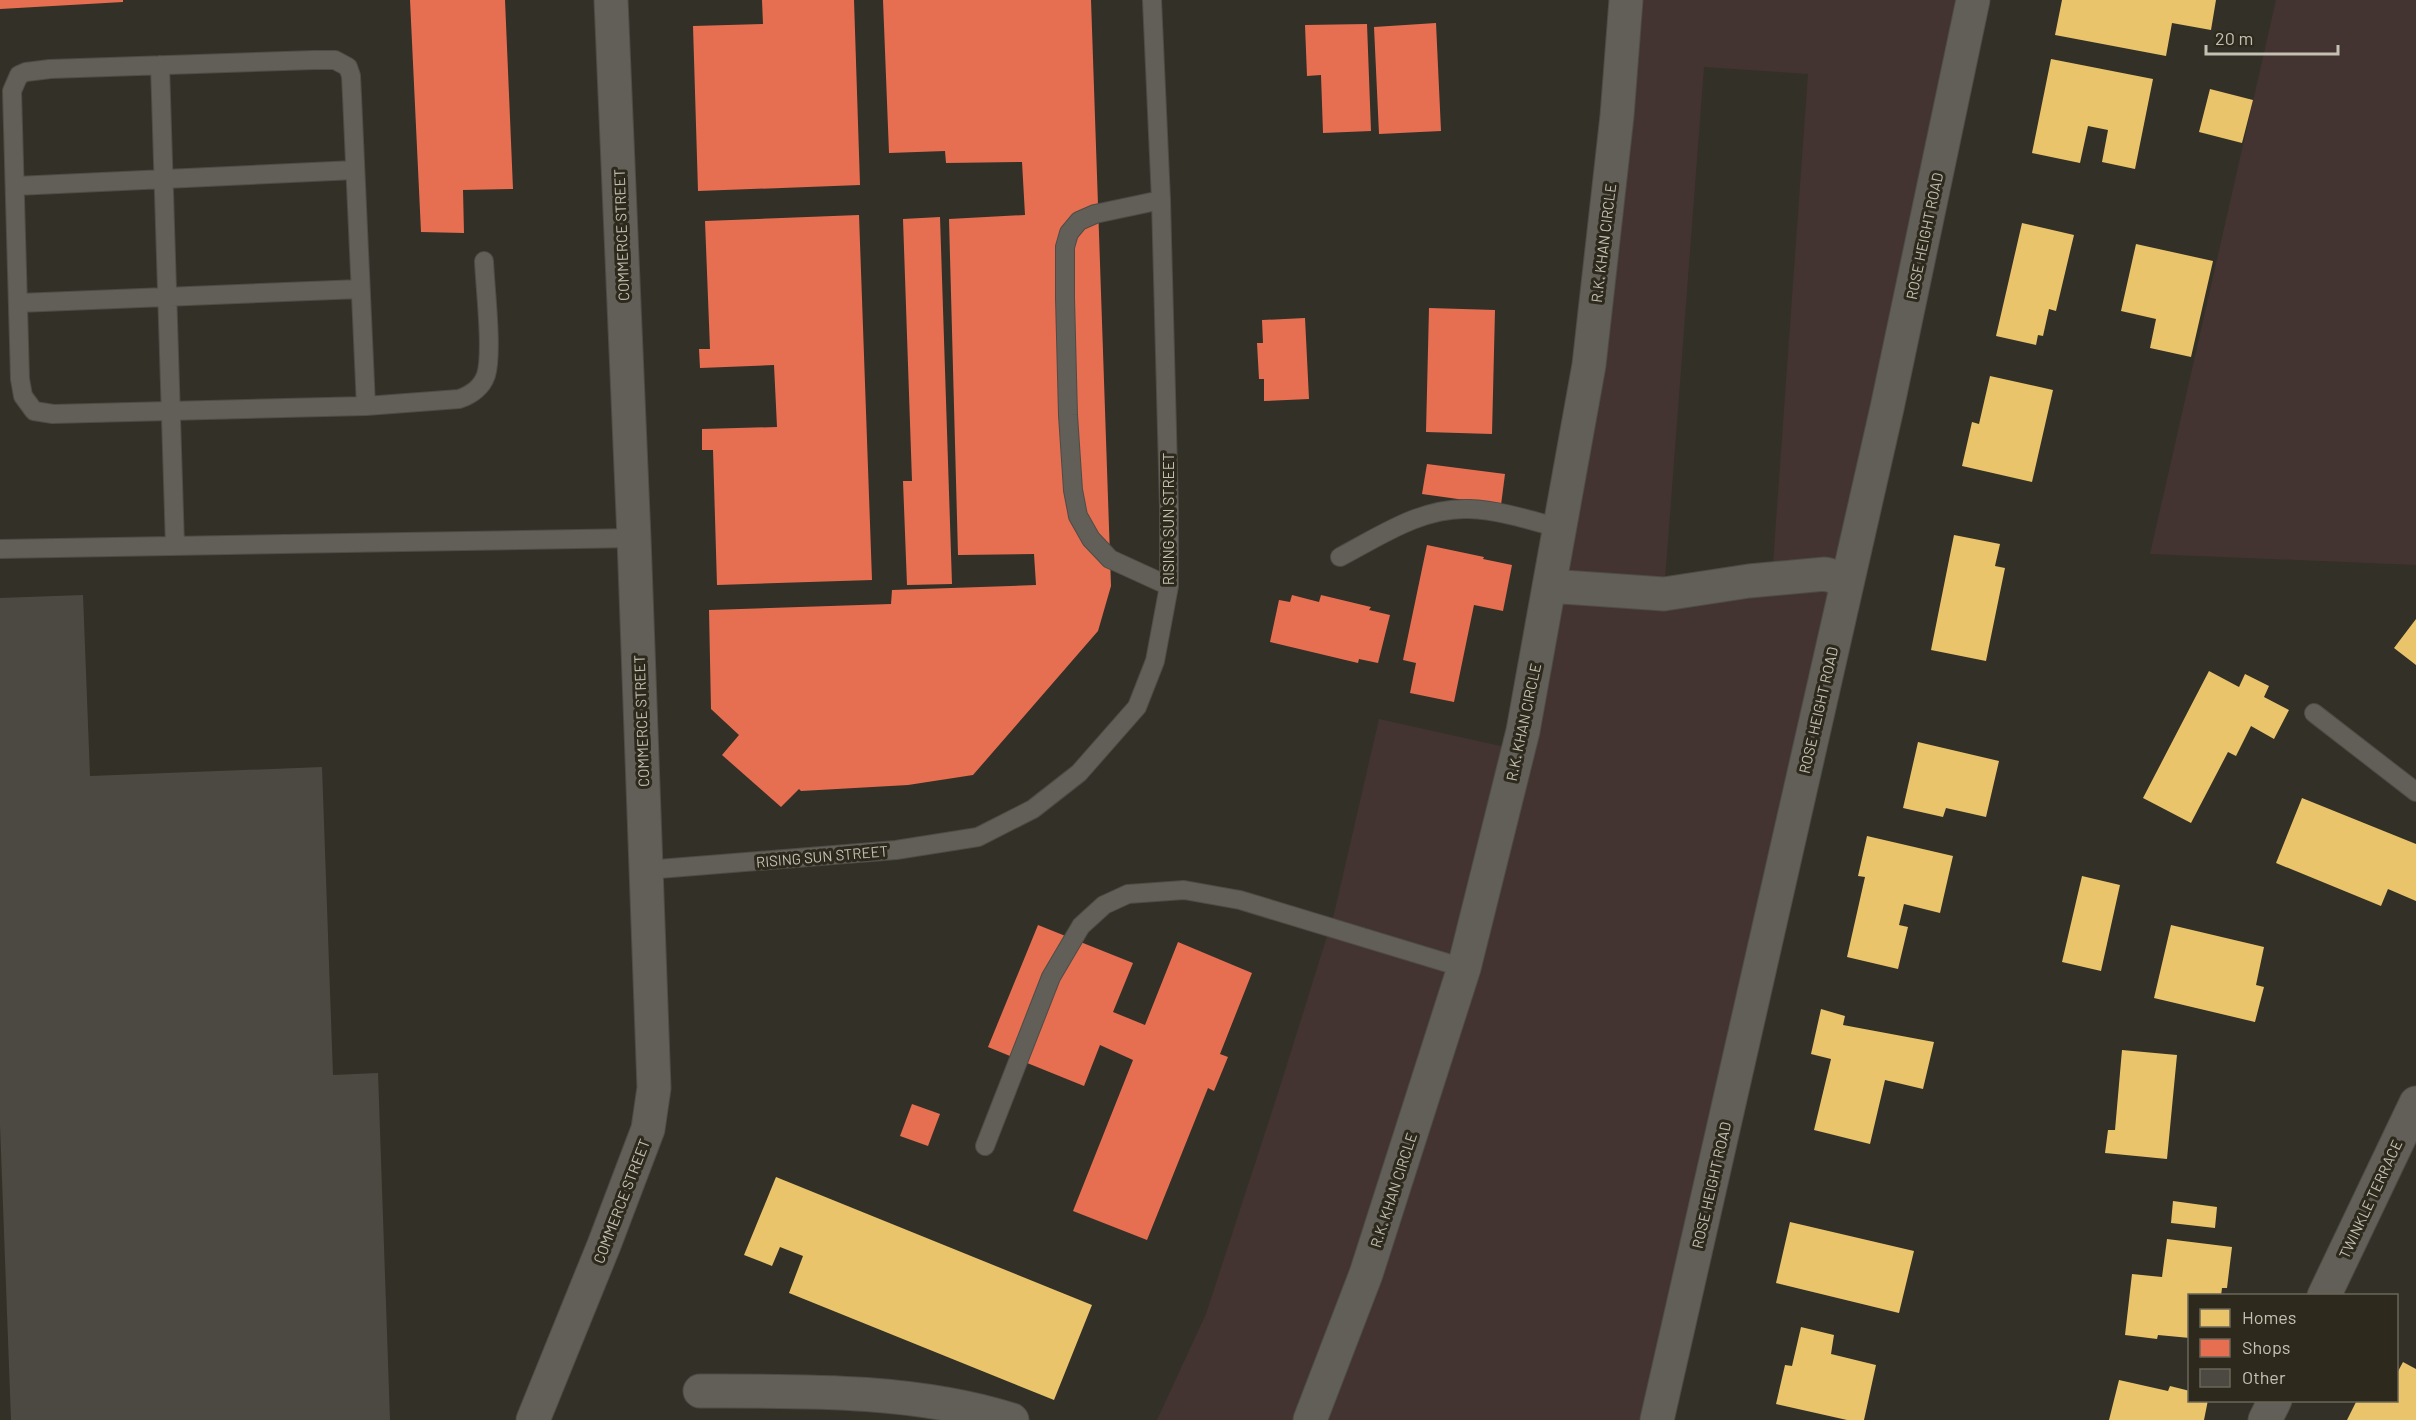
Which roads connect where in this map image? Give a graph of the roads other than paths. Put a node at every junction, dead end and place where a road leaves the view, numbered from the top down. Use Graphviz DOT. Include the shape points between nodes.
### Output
graph roads {
  1 [pos="611,0"];
  2 [pos="1152,0"];
  3 [pos="1626,0"];
  4 [pos="1973,0"];
  5 [pos="160,65"];
  6 [pos="356,170"];
  7 [pos="164,179"];
  8 [pos="16,186"];
  9 [pos="1161,200"];
  10 [pos="484,261"];
  11 [pos="360,289"];
  12 [pos="167,296"];
  13 [pos="19,303"];
  14 [pos="366,406"];
  15 [pos="171,411"];
  16 [pos="1559,528"];
  17 [pos="634,538"];
  18 [pos="175,546"];
  19 [pos="0,549"];
  20 [pos="1340,557"];
  21 [pos="1847,580"];
  22 [pos="1169,586"];
  23 [pos="1549,586"];
  24 [pos="2314,712"];
  25 [pos="2416,792"];
  26 [pos="646,870"];
  27 [pos="1464,968"];
  28 [pos="2416,1102"];
  29 [pos="985,1146"];
  30 [pos="2325,1294"];
  31 [pos="700,1390"];
  32 [pos="2274,1402"];
  33 [pos="533,1420"];
  34 [pos="1012,1420"];
  35 [pos="1310,1420"];
  36 [pos="1657,1420"];
  37 [pos="2265,1420"];
  1 -- 17 [label="street, COMMERCE STREET"];
  2 -- 9 [label="lane, RISING SUN STREET"];
  3 -- 16 [label="street, R.K. KHAN CIRCLE" via="1589,365"];
  4 -- 21 [label="street, ROSE HEIGHT ROAD"];
  5 -- 6 [label="lane" via="315,60 342,63 351,76"];
  5 -- 7 [label="lane"];
  5 -- 8 [label="lane" via="50,69 19,75 12,91"];
  6 -- 7 [label="lane"];
  6 -- 11 [label="lane"];
  7 -- 8 [label="lane"];
  7 -- 12 [label="lane"];
  8 -- 13 [label="lane"];
  9 -- 22 [label="lane, RISING SUN STREET"];
  9 -- 22 [label="lane" via="1079,221 1069,233 1065,247 1065,298 1069,426 1078,516 1091,539 1110,558"];
  10 -- 14 [label="lane" via="488,356 486,375 477,389 459,399"];
  11 -- 12 [label="lane"];
  11 -- 14 [label="lane"];
  12 -- 13 [label="lane"];
  12 -- 15 [label="lane"];
  13 -- 15 [label="lane" via="22,396 34,411"];
  14 -- 15 [label="lane"];
  15 -- 18 [label="lane"];
  16 -- 20 [label="lane" via="1468,509 1439,511 1406,522"];
  16 -- 23 [label="street, R.K. KHAN CIRCLE"];
  17 -- 18 [label="lane"];
  17 -- 26 [label="street, COMMERCE STREET"];
  18 -- 19 [label="lane"];
  21 -- 23 [label="street" via="1825,574 1664,594"];
  21 -- 36 [label="street, ROSE HEIGHT ROAD"];
  22 -- 26 [label="lane, RISING SUN STREET" via="1155,661 1137,707 1079,773 1033,809 978,837 896,850"];
  23 -- 27 [label="street, R.K. KHAN CIRCLE" via="1523,731"];
  24 -- 25 [label="lane"];
  26 -- 33 [label="street, COMMERCE STREET" via="654,1088 648,1129"];
  27 -- 29 [label="lane" via="1240,900 1184,890 1128,894 1104,905 1081,926 1052,977"];
  27 -- 35 [label="street, R.K. KHAN CIRCLE" via="1366,1274"];
  28 -- 30 [label="street, TWINKLE TERRACE"];
  31 -- 34 [label="street" via="867,1394 991,1413"];
  32 -- 37 [label="street"];
}
